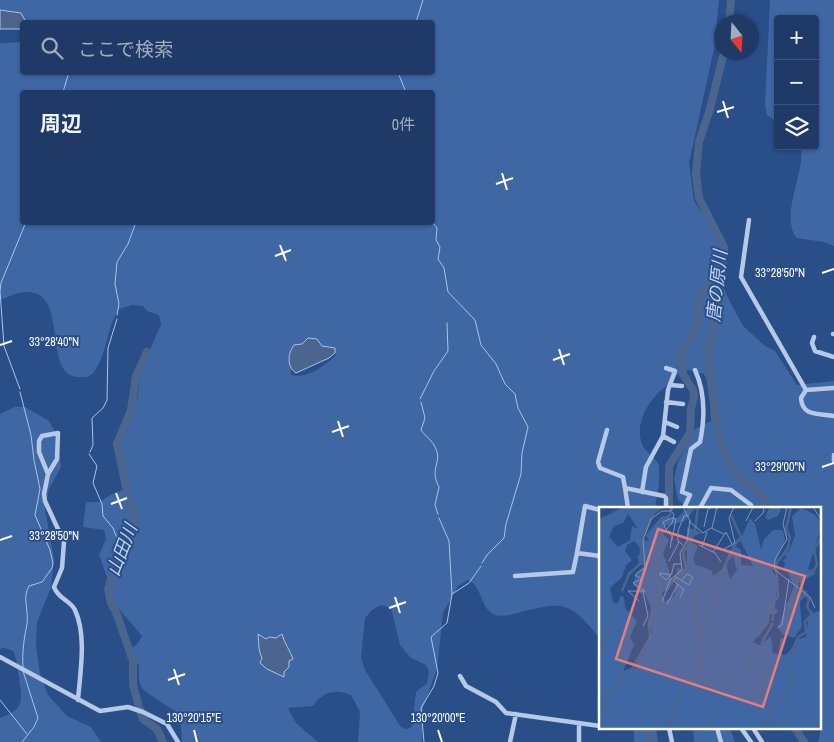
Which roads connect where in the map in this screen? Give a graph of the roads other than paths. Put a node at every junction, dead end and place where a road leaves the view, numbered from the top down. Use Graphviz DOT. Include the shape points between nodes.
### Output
graph roads {
  1 [pos="749,220"];
  2 [pos="814,337"];
  3 [pos="834,357"];
  4 [pos="666,368"];
  5 [pos="695,370"];
  6 [pos="670,385"];
  7 [pos="682,386"];
  8 [pos="834,388"];
  9 [pos="806,390"];
  10 [pos="666,402"];
  11 [pos="683,404"];
  12 [pos="834,416"];
  13 [pos="665,422"];
  14 [pos="677,427"];
  15 [pos="607,430"];
  16 [pos="663,436"];
  17 [pos="674,442"];
  18 [pos="834,455"];
  19 [pos="834,461"];
  20 [pos="48,474"];
  21 [pos="625,488"];
  22 [pos="642,492"];
  23 [pos="628,507"];
  24 [pos="666,507"];
  25 [pos="684,507"];
  26 [pos="700,507"];
  27 [pos="751,507"];
  28 [pos="599,510"];
  29 [pos="577,553"];
  30 [pos="599,556"];
  31 [pos="515,576"];
  32 [pos="0,657"];
  33 [pos="460,676"];
  34 [pos="78,700"];
  35 [pos="516,714"];
  36 [pos="580,723"];
  37 [pos="599,726"];
  38 [pos="742,730"];
  39 [pos="754,730"];
  40 [pos="178,742"];
  41 [pos="510,742"];
  42 [pos="580,742"];
  43 [pos="750,742"];
  44 [pos="762,742"];
  1 -- 9 [label="street" via="741,277"];
  2 -- 3 [label="street" via="812,343 816,350"];
  4 -- 6 [label="street" via="675,371"];
  5 -- 25 [label="street" via="702,393 703,431 700,442 690,449 682,492 690,495"];
  6 -- 7 [label="street"];
  6 -- 10 [label="street"];
  8 -- 9 [label="street"];
  9 -- 12 [label="street" via="801,398 804,409 809,413"];
  10 -- 11 [label="street"];
  10 -- 13 [label="street"];
  13 -- 14 [label="street"];
  13 -- 16 [label="street"];
  15 -- 21 [label="street" via="598,462 600,468 623,477"];
  16 -- 17 [label="street"];
  16 -- 22 [label="street" via="646,467"];
  18 -- 19 [label="street"];
  20 -- 20 [label="street" via="39,452 39,441 46,435 58,433 57,459"];
  20 -- 34 [label="street" via="45,502 64,542 62,568 54,588 58,596 75,610 81,635"];
  21 -- 22 [label="street"];
  21 -- 23 [label="street"];
  22 -- 24 [label="street" via="666,498"];
  26 -- 27 [label="street" via="710,488 731,490"];
  28 -- 29 [label="street" via="585,506"];
  29 -- 30 [label="street"];
  29 -- 31 [label="street" via="573,572"];
  32 -- 34 [label="street"];
  33 -- 35 [label="street" via="466,686 496,702 506,713"];
  34 -- 40 [label="street" via="100,711 134,708 167,724"];
  35 -- 36 [label="street"];
  35 -- 41 [label="street"];
  36 -- 37 [label="street"];
  36 -- 42 [label="street"];
  38 -- 43 [label="street"];
  39 -- 44 [label="street"];
}
